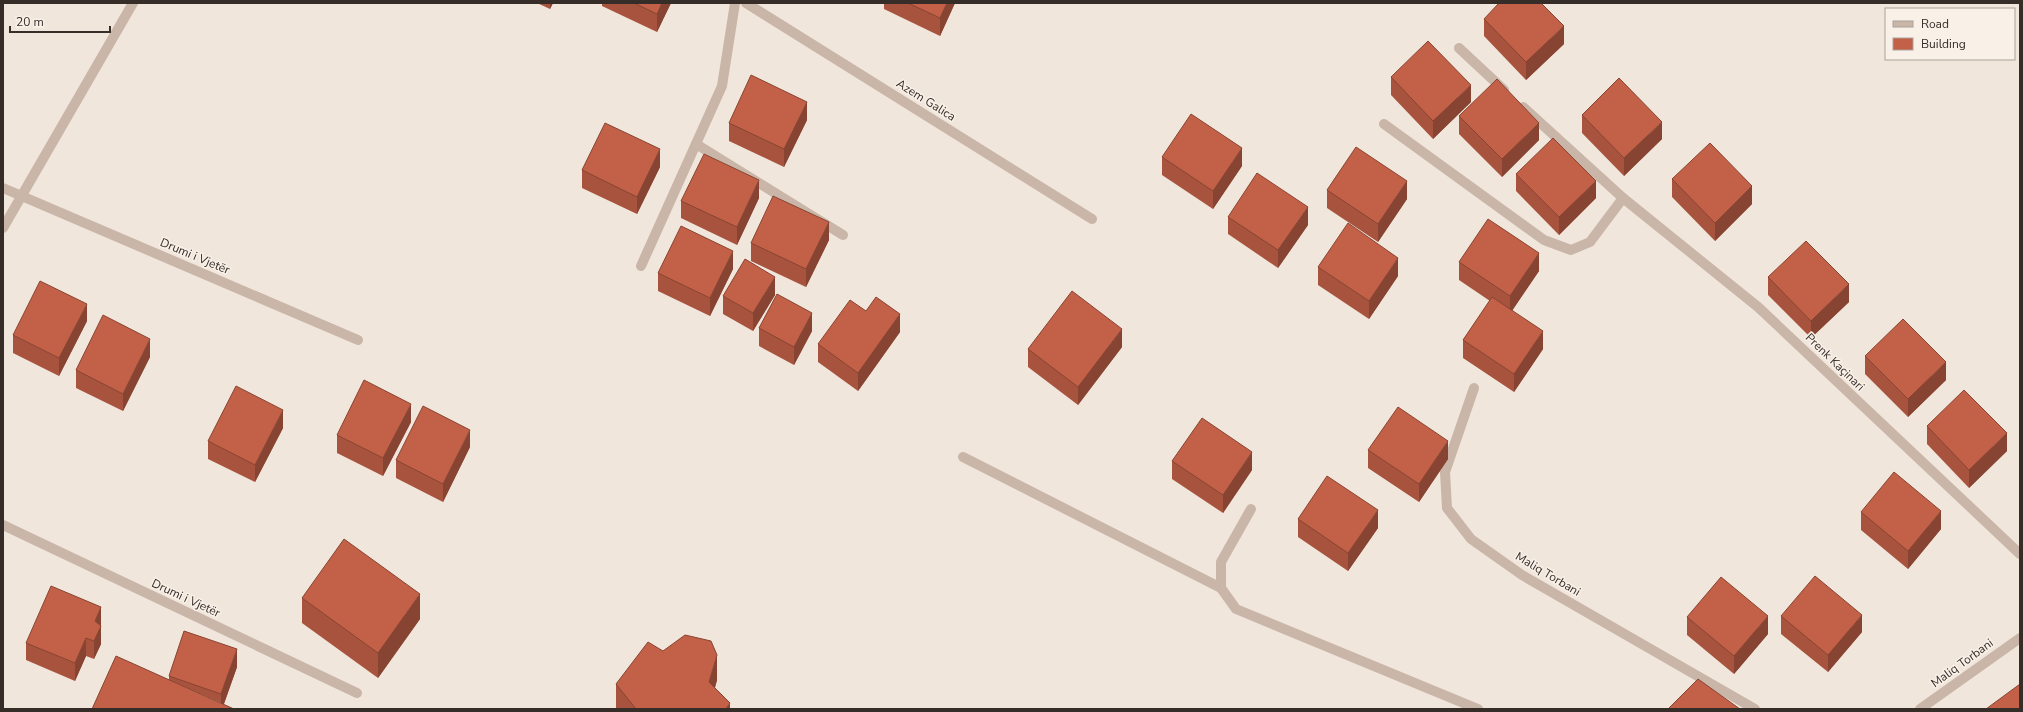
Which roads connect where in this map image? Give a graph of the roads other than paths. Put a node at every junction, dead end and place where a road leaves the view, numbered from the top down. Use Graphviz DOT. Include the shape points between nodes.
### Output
graph roads {
  1 [pos="133,3"];
  2 [pos="735,3"];
  3 [pos="746,3"];
  4 [pos="1459,48"];
  5 [pos="1384,124"];
  6 [pos="696,144"];
  7 [pos="3,188"];
  8 [pos="22,195"];
  9 [pos="1623,198"];
  10 [pos="1092,219"];
  11 [pos="3,228"];
  12 [pos="843,235"];
  13 [pos="641,266"];
  14 [pos="358,340"];
  15 [pos="1474,388"];
  16 [pos="962,457"];
  17 [pos="1252,509"];
  18 [pos="3,525"];
  19 [pos="2020,554"];
  20 [pos="1221,588"];
  21 [pos="2020,638"];
  22 [pos="357,693"];
  23 [pos="1478,709"];
  24 [pos="1755,709"];
  25 [pos="1920,709"];
  1 -- 8 [label="street"];
  2 -- 6 [label="street" via="722,86"];
  3 -- 10 [label="street, Azem Galica"];
  4 -- 9 [label="street, Prenk Kaçinari"];
  5 -- 9 [label="street" via="1544,240 1570,250 1590,242"];
  6 -- 12 [label="street"];
  6 -- 13 [label="street"];
  7 -- 8 [label="street, Drumi i Vjetër"];
  8 -- 11 [label="street"];
  8 -- 14 [label="street, Drumi i Vjetër"];
  9 -- 19 [label="street, Prenk Kaçinari" via="1758,307"];
  15 -- 24 [label="street, Maliq Torbani" via="1445,472 1447,508 1471,539 1522,575"];
  16 -- 20 [label="street"];
  17 -- 20 [label="street" via="1221,562"];
  18 -- 22 [label="street, Drumi i Vjetër"];
  20 -- 23 [label="street" via="1236,609"];
  21 -- 25 [label="street, Maliq Torbani"];
}
